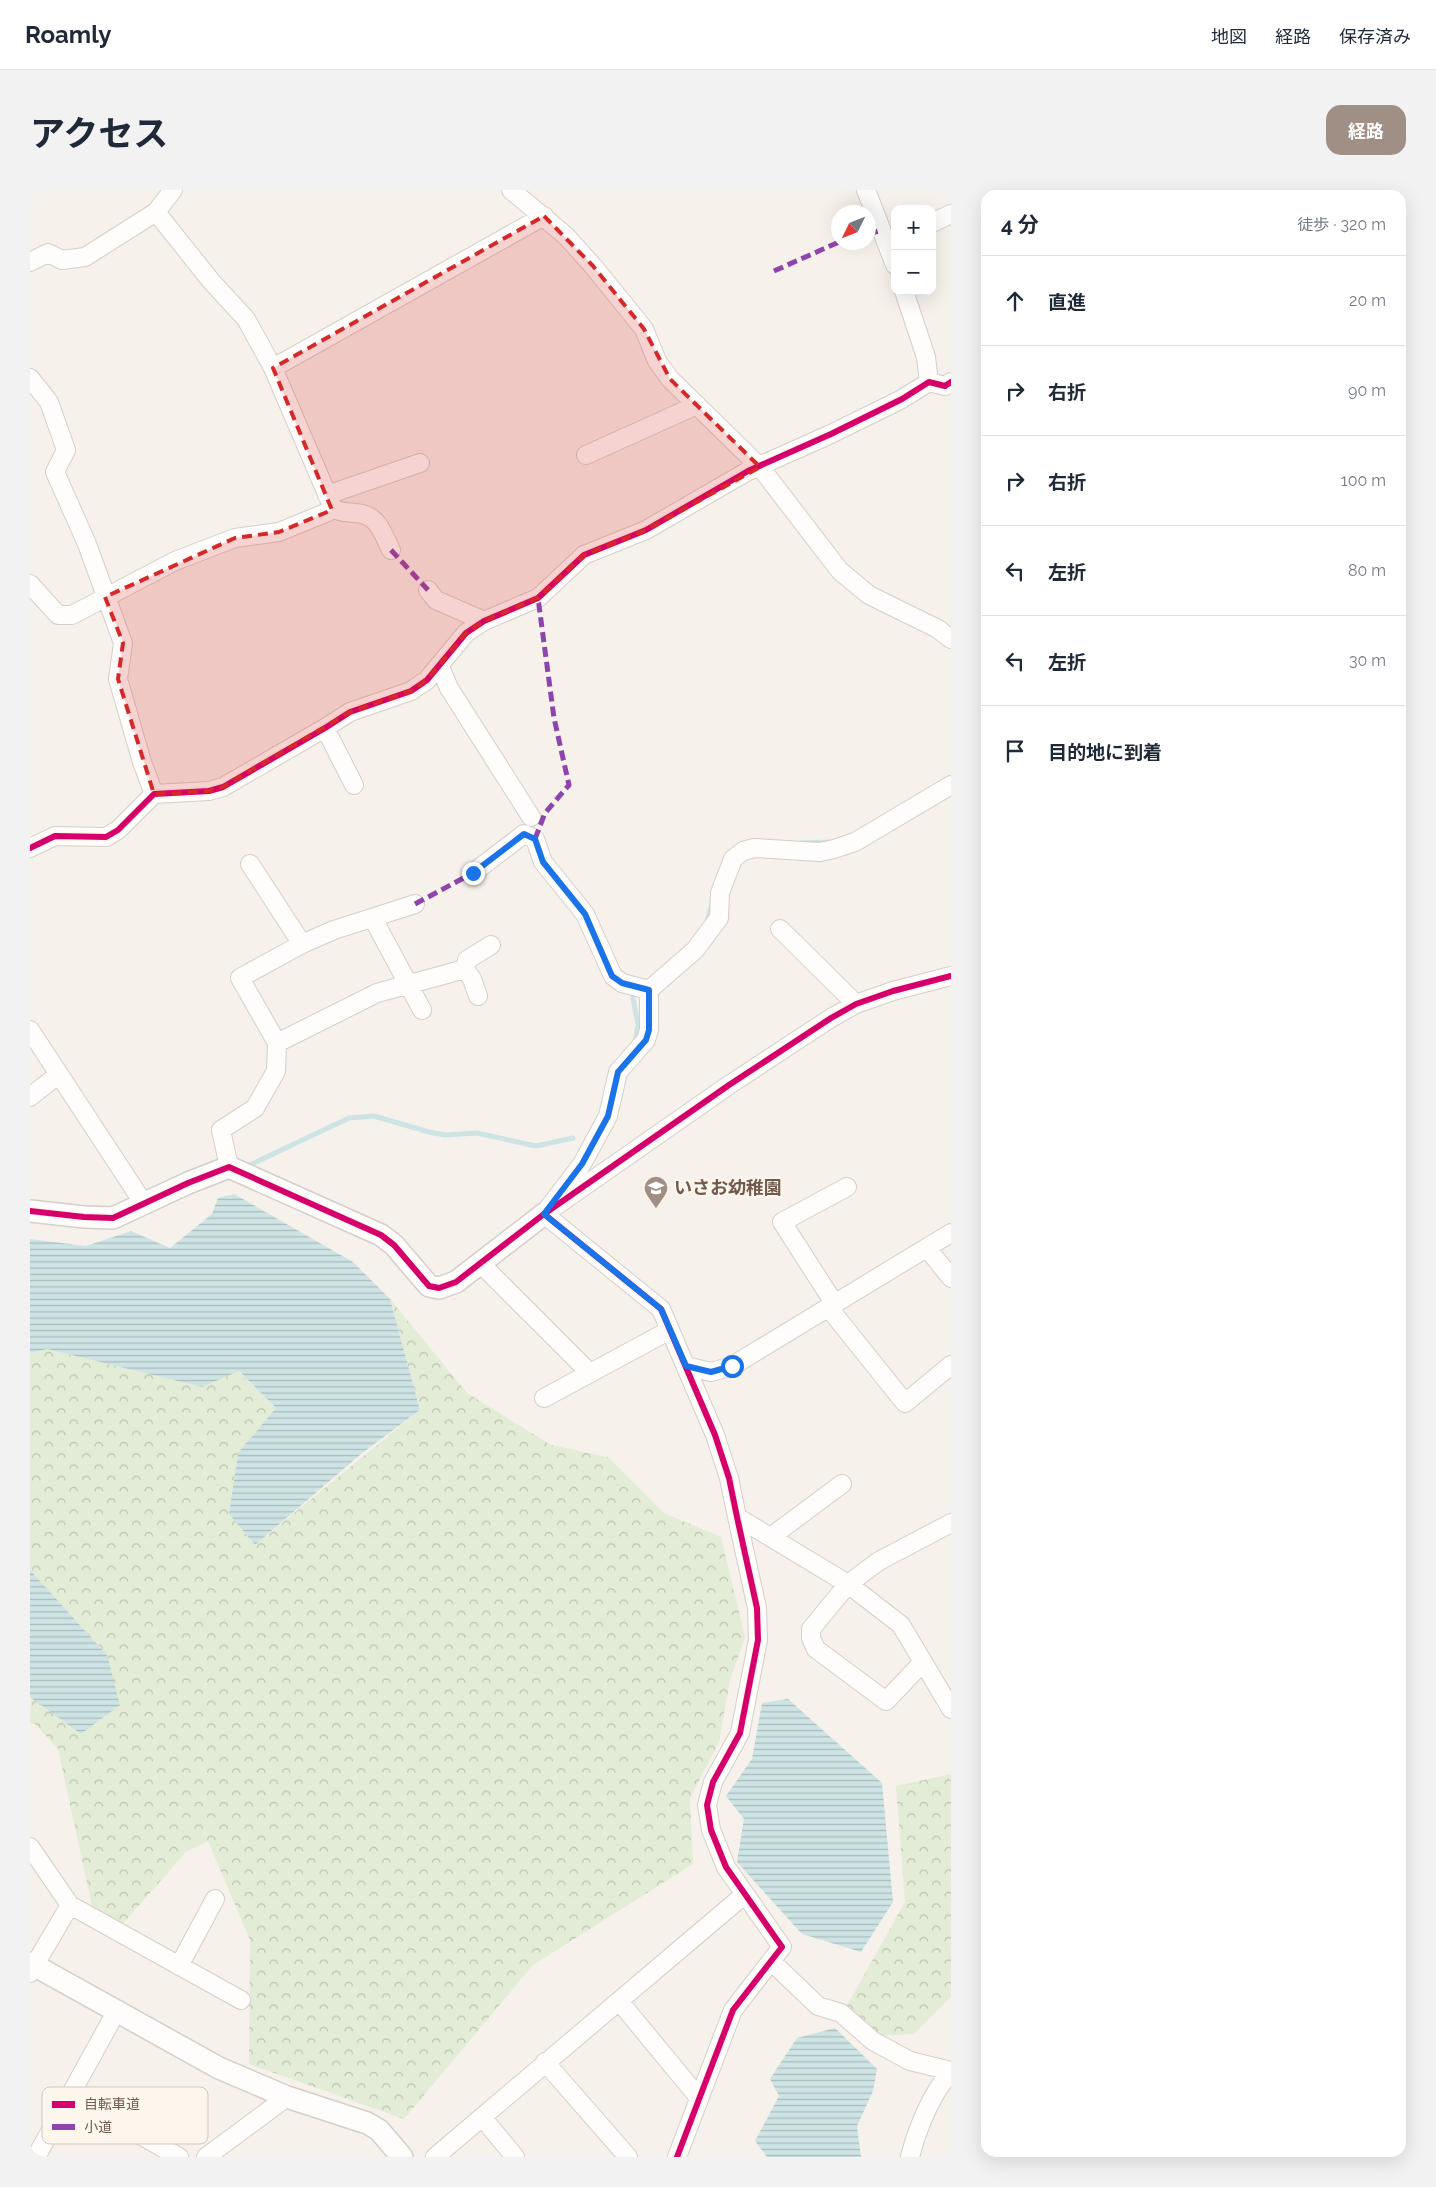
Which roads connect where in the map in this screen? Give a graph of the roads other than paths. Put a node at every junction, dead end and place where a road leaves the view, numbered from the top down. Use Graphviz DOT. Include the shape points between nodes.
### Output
graph roads {
  1 [pos="173,190"];
  2 [pos="511,190"];
  3 [pos="866,190"];
  4 [pos="156,212"];
  5 [pos="951,214"];
  6 [pos="544,216"];
  7 [pos="936,221"];
  8 [pos="891,242"];
  9 [pos="30,262"];
  10 [pos="905,295"];
  11 [pos="273,368"];
  12 [pos="30,378"];
  13 [pos="929,382"];
  14 [pos="951,382"];
  15 [pos="696,405"];
  16 [pos="586,455"];
  17 [pos="420,463"];
  18 [pos="760,467"];
  19 [pos="330,501"];
  20 [pos="391,550"];
  21 [pos="30,584"];
  22 [pos="428,590"];
  23 [pos="105,597"];
  24 [pos="484,621"];
  25 [pos="951,639"];
  26 [pos="440,667"];
  27 [pos="325,728"];
  28 [pos="354,785"];
  29 [pos="951,785"];
  30 [pos="154,794"];
  31 [pos="531,817"];
  32 [pos="30,848"];
  33 [pos="250,864"];
  34 [pos="473,873"];
  35 [pos="415,904"];
  36 [pos="377,926"];
  37 [pos="780,929"];
  38 [pos="302,944"];
  39 [pos="491,945"];
  40 [pos="465,969"];
  41 [pos="951,976"];
  42 [pos="407,984"];
  43 [pos="649,990"];
  44 [pos="478,996"];
  45 [pos="856,1004"];
  46 [pos="422,1010"];
  47 [pos="30,1030"];
  48 [pos="277,1043"];
  49 [pos="59,1074"];
  50 [pos="30,1097"];
  51 [pos="229,1167"];
  52 [pos="847,1187"];
  53 [pos="144,1204"];
  54 [pos="30,1211"];
  55 [pos="544,1214"];
  56 [pos="951,1233"];
  57 [pos="927,1248"];
  58 [pos="480,1263"];
  59 [pos="951,1278"];
  60 [pos="831,1305"];
  61 [pos="670,1330"];
  62 [pos="951,1365"];
  63 [pos="686,1366"];
  64 [pos="590,1373"];
  65 [pos="544,1398"];
  66 [pos="842,1484"];
  67 [pos="737,1517"];
  68 [pos="948,1530"];
  69 [pos="772,1536"];
  70 [pos="848,1584"];
  71 [pos="923,1662"];
  72 [pos="951,1709"];
  73 [pos="30,1847"];
  74 [pos="744,1895"];
  75 [pos="215,1899"];
  76 [pos="70,1905"];
  77 [pos="772,1962"];
  78 [pos="179,1966"];
  79 [pos="31,1967"];
  80 [pos="241,2000"];
  81 [pos="619,2001"];
  82 [pos="116,2012"];
  83 [pos="545,2062"];
  84 [pos="951,2072"];
  85 [pos="74,2087"];
  86 [pos="287,2097"];
  87 [pos="699,2098"];
  88 [pos="482,2117"];
  89 [pos="43,2144"];
  90 [pos="156,2144"];
  91 [pos="36,2157"];
  92 [pos="179,2157"];
  93 [pos="206,2157"];
  94 [pos="402,2157"];
  95 [pos="435,2157"];
  96 [pos="515,2157"];
  97 [pos="628,2157"];
  98 [pos="677,2157"];
  99 [pos="910,2157"];
  1 -- 4 [label="street"];
  2 -- 6 [label="street"];
  3 -- 8 [label="street"];
  4 -- 9 [label="street" via="85,257 62,260 48,253"];
  4 -- 11 [label="street" via="246,320"];
  5 -- 7 [label="street"];
  6 -- 11 [label="street"];
  6 -- 15 [label="street" via="593,266 644,330 657,361 670,379"];
  10 -- 13 [label="street" via="926,357"];
  11 -- 19 [label="street"];
  12 -- 23 [label="street" via="48,402 66,450 55,472 87,544"];
  13 -- 14 [label="street" via="945,386"];
  13 -- 18 [label="street" via="894,403"];
  15 -- 16 [label="street"];
  15 -- 18 [label="street"];
  17 -- 19 [label="street"];
  18 -- 24 [label="street" via="646,530 584,555 538,598"];
  18 -- 25 [label="street" via="840,571 856,586"];
  19 -- 20 [label="street" via="339,512 366,513 377,521"];
  19 -- 23 [label="street" via="328,512 279,532 235,538 176,561"];
  21 -- 23 [label="street" via="58,616 72,615"];
  22 -- 24 [label="street" via="436,600"];
  23 -- 30 [label="street" via="123,643 118,679"];
  24 -- 26 [label="street" via="466,633"];
  26 -- 27 [label="street" via="410,690 350,712"];
  26 -- 31 [label="street" via="449,688"];
  27 -- 28 [label="street"];
  27 -- 30 [label="street" via="223,787 209,791"];
  29 -- 43 [label="street" via="855,842 834,850 754,848 743,851 733,859 720,893 719,918 694,950"];
  30 -- 32 [label="street" via="118,830 106,837 55,836"];
  33 -- 38 [label="street"];
  34 -- 43 [label="street" via="524,834 535,839 543,862 585,914 612,976 622,983"];
  35 -- 38 [label="street" via="334,930"];
  36 -- 42 [label="street"];
  37 -- 45 [label="street"];
  38 -- 48 [label="street" via="240,978"];
  39 -- 40 [label="street" via="467,960"];
  40 -- 42 [label="street"];
  40 -- 44 [label="street"];
  41 -- 45 [label="street"];
  42 -- 46 [label="street"];
  42 -- 48 [label="street" via="377,992"];
  43 -- 55 [label="street" via="646,1040 618,1072 608,1116 582,1164"];
  45 -- 55 [label="street" via="729,1085"];
  47 -- 49 [label="street"];
  48 -- 51 [label="street" via="276,1071 255,1108 221,1130"];
  49 -- 50 [label="street"];
  49 -- 53 [label="street"];
  51 -- 53 [label="street"];
  51 -- 58 [label="street" via="381,1235 394,1244 429,1286 439,1288 456,1282"];
  52 -- 60 [label="street" via="782,1222"];
  53 -- 54 [label="street" via="113,1218"];
  55 -- 58 [label="street"];
  55 -- 61 [label="street" via="661,1309"];
  56 -- 57 [label="street"];
  57 -- 59 [label="street"];
  57 -- 60 [label="street"];
  58 -- 64 [label="street"];
  60 -- 62 [label="street" via="905,1403"];
  60 -- 63 [label="street" via="732,1366 711,1372"];
  61 -- 63 [label="street"];
  61 -- 64 [label="street"];
  63 -- 67 [label="street" via="715,1435"];
  64 -- 65 [label="street"];
  66 -- 69 [label="street"];
  67 -- 69 [label="street"];
  67 -- 74 [label="street" via="757,1608 758,1640 740,1733 714,1782 707,1805 711,1830 723,1860"];
  68 -- 70 [label="street" via="879,1561"];
  69 -- 70 [label="street"];
  70 -- 71 [label="street" via="901,1625"];
  70 -- 71 [label="street" via="812,1629 811,1638 816,1648 886,1701"];
  71 -- 72 [label="street"];
  73 -- 76 [label="street"];
  74 -- 77 [label="street" via="782,1947"];
  74 -- 81 [label="street"];
  75 -- 78 [label="street"];
  76 -- 78 [label="street"];
  76 -- 79 [label="street"];
  77 -- 84 [label="street" via="818,2006 841,2013 873,2041 910,2061"];
  77 -- 87 [label="street" via="733,2010"];
  78 -- 80 [label="street"];
  79 -- 82 [label="street"];
  81 -- 83 [label="street"];
  81 -- 87 [label="street"];
  82 -- 85 [label="street"];
  82 -- 86 [label="street" via="219,2068"];
  83 -- 88 [label="street"];
  83 -- 97 [label="street"];
  84 -- 99 [label="street" via="934,2098"];
  86 -- 93 [label="street"];
  86 -- 94 [label="street" via="367,2123 379,2130"];
  87 -- 98 [label="street"];
  88 -- 95 [label="street"];
  88 -- 96 [label="street"];
  89 -- 91 [label="street"];
  90 -- 92 [label="street"];
}
